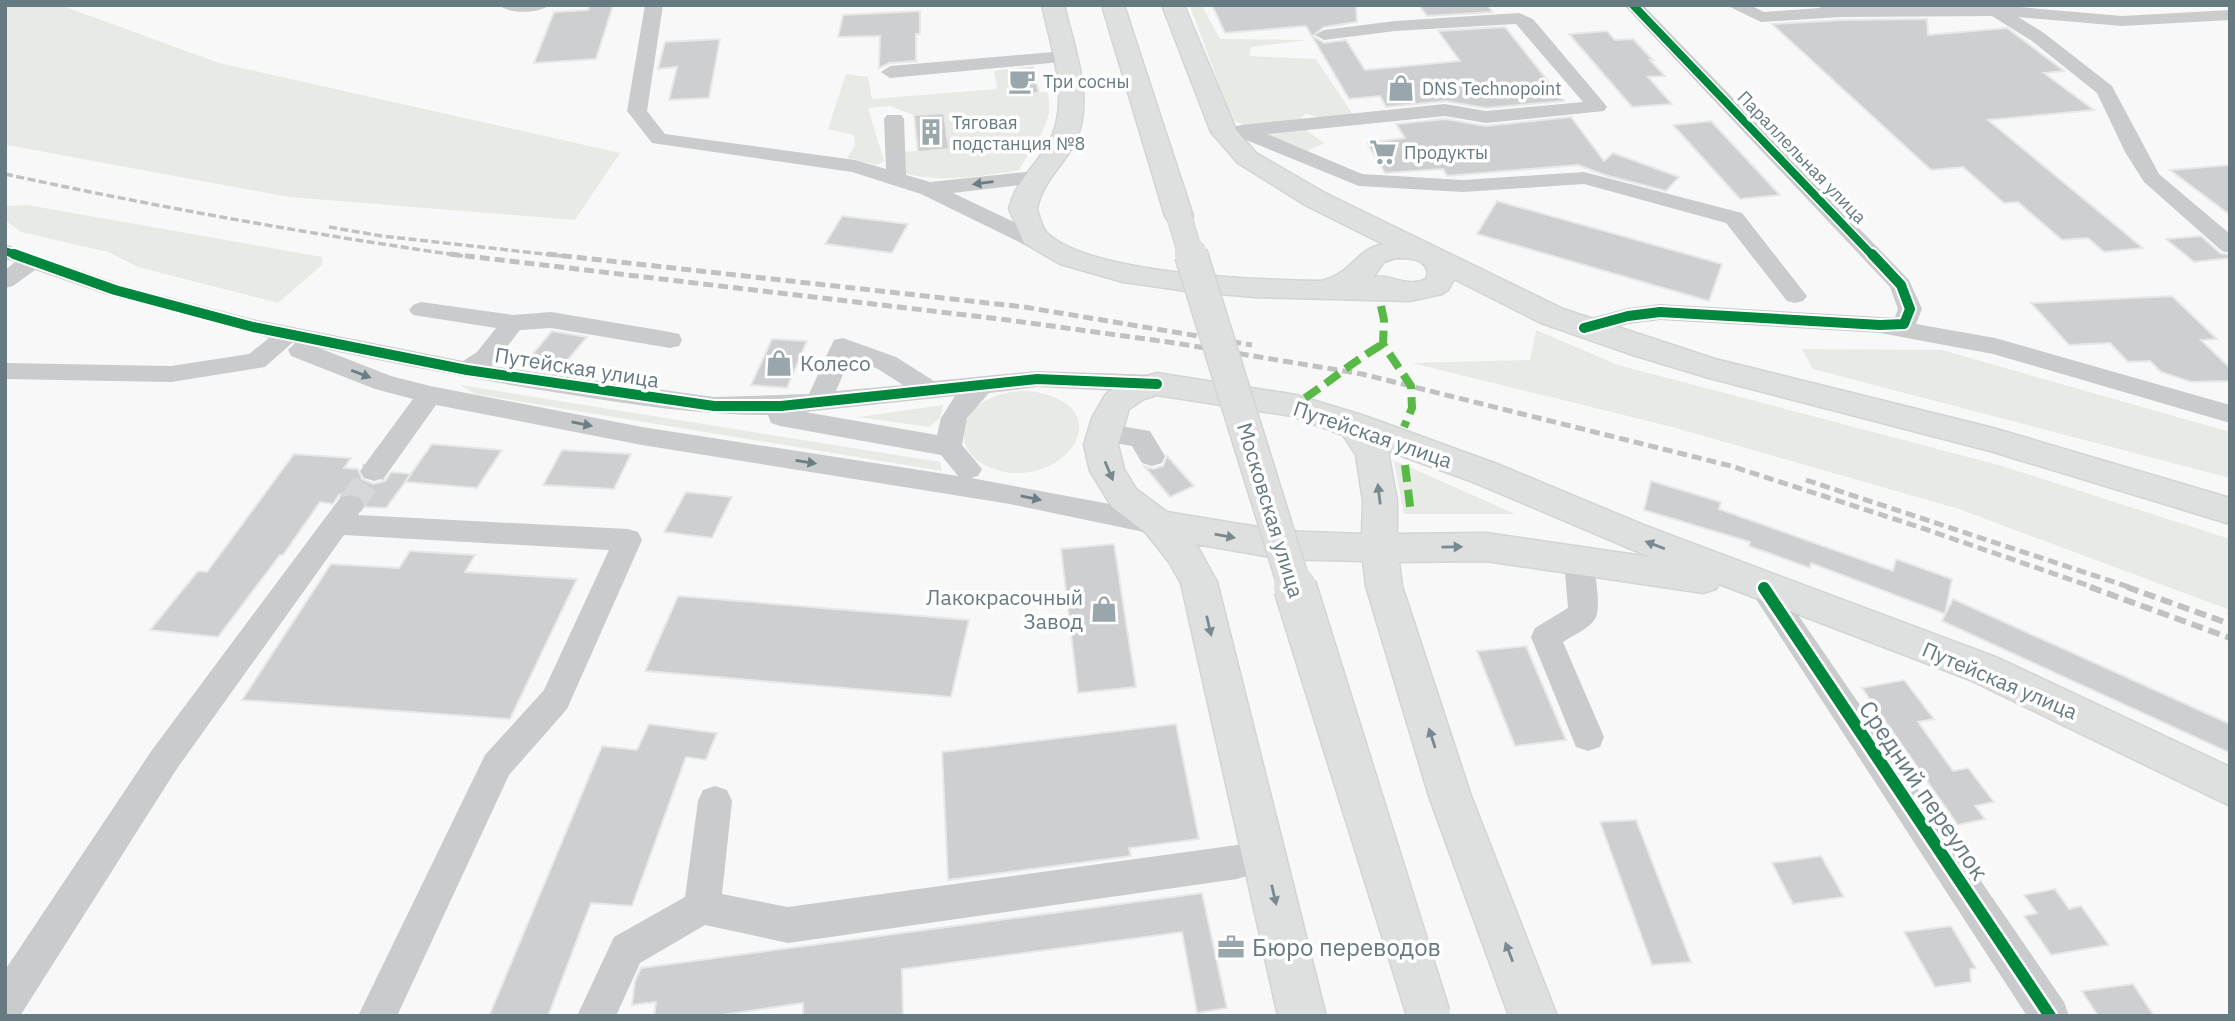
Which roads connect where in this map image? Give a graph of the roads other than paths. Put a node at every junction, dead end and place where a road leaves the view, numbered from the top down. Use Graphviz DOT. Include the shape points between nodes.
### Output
graph roads {
  1 [pos="508,5"];
  2 [pos="540,5"];
  3 [pos="654,5"];
  4 [pos="1053,5"];
  5 [pos="1113,5"];
  6 [pos="1173,5"];
  7 [pos="1633,5"];
  8 [pos="1735,5"];
  9 [pos="1968,8"];
  10 [pos="1834,9"];
  11 [pos="1996,12"];
  12 [pos="2230,15"];
  13 [pos="1324,35"];
  14 [pos="1065,57"];
  15 [pos="890,72"];
  16 [pos="894,119"];
  17 [pos="1233,132"];
  18 [pos="1037,177"];
  19 [pos="895,178"];
  20 [pos="929,189"];
  21 [pos="1315,200"];
  22 [pos="1037,242"];
  23 [pos="2230,246"];
  24 [pos="5,251"];
  25 [pos="1423,253"];
  26 [pos="32,261"];
  27 [pos="1369,264"];
  28 [pos="5,281"];
  29 [pos="1312,291"];
  30 [pos="1408,292"];
  31 [pos="1794,296"];
  32 [pos="421,310"];
  33 [pos="1552,316"];
  34 [pos="513,323"];
  35 [pos="1880,325"];
  36 [pos="253,327"];
  37 [pos="1584,328"];
  38 [pos="670,340"];
  39 [pos="280,342"];
  40 [pos="467,370"];
  41 [pos="5,371"];
  42 [pos="983,384"];
  43 [pos="1157,384"];
  44 [pos="928,389"];
  45 [pos="430,395"];
  46 [pos="818,404"];
  47 [pos="713,405"];
  48 [pos="2230,415"];
  49 [pos="1353,424"];
  50 [pos="1102,432"];
  51 [pos="949,447"];
  52 [pos="1152,456"];
  53 [pos="968,469"];
  54 [pos="374,471"];
  55 [pos="2230,511"];
  56 [pos="1158,524"];
  57 [pos="1379,548"];
  58 [pos="1579,561"];
  59 [pos="1764,588"];
  60 [pos="1588,737"];
  61 [pos="2230,787"];
  62 [pos="715,801"];
  63 [pos="1265,855"];
  64 [pos="702,908"];
  65 [pos="5,1004"];
  66 [pos="377,1016"];
  67 [pos="596,1016"];
  68 [pos="1303,1016"];
  69 [pos="1429,1016"];
  70 [pos="1533,1016"];
  71 [pos="2050,1016"];
  1 -- 2 [label="street"];
  3 -- 19 [label="street" via="637,111 659,139 855,166"];
  4 -- 14 [label="main road"];
  5 -- 69 [label="main road, Московская улица, bridge"];
  6 -- 17 [label="main road"];
  7 -- 35 [label="street, Параллельная улица" via="1901,285 1910,309 1904,324"];
  8 -- 10 [label="street" via="1761,18"];
  9 -- 10 [label="street"];
  9 -- 11 [label="street"];
  11 -- 12 [label="street" via="2122,21"];
  11 -- 23 [label="street" via="2038,37 2105,90 2151,178"];
  13 -- 17 [label="street" via="1519,18 1597,107 1486,117 1445,110"];
  14 -- 15 [label="street"];
  14 -- 18 [label="main road" via="1070,123 1063,142"];
  16 -- 19 [label="street"];
  17 -- 21 [label="main road" via="1247,158"];
  17 -- 31 [label="street" via="1359,180 1463,186 1584,177 1734,218"];
  18 -- 20 [label="street, one-way"];
  18 -- 22 [label="main road" via="1022,211 1025,226"];
  19 -- 20 [label="street"];
  20 -- 22 [label="street"];
  21 -- 25 [label="main road"];
  21 -- 27 [label="main road" via="1366,248"];
  22 -- 29 [label="main road" via="1085,265 1209,285"];
  24 -- 26 [label="street, Путейская улица"];
  25 -- 27 [label="main road" via="1389,249"];
  25 -- 30 [label="main road" via="1440,266 1441,278 1431,288"];
  25 -- 33 [label="main road"];
  26 -- 28 [label="street"];
  26 -- 36 [label="street, Путейская улица" via="115,290"];
  27 -- 29 [label="main road" via="1357,278"];
  27 -- 30 [label="main road" via="1376,280"];
  29 -- 30 [label="main road"];
  30 -- 33 [label="main road" via="1488,300"];
  32 -- 34 [label="street"];
  33 -- 37 [label="main road"];
  34 -- 38 [label="street" via="551,320"];
  34 -- 40 [label="street" via="486,358"];
  35 -- 37 [label="street" via="1660,312"];
  35 -- 48 [label="street" via="1995,346"];
  36 -- 39 [label="street, Путейская улица"];
  36 -- 40 [label="street, Путейская улица"];
  37 -- 55 [label="main road" via="1709,368 1993,440"];
  39 -- 41 [label="street" via="256,360 170,374"];
  39 -- 45 [label="street, Путейская улица, one-way" via="384,383"];
  40 -- 47 [label="street, Путейская улица"];
  42 -- 43 [label="street, Путейская улица" via="1037,379"];
  42 -- 44 [label="street, Путейская улица"];
  42 -- 51 [label="street" via="950,423"];
  43 -- 49 [label="main road, Путейская улица" via="1296,406"];
  43 -- 50 [label="main road" via="1133,391 1118,402"];
  44 -- 46 [label="street, Путейская улица"];
  44 -- 46 [label="street" via="887,363 843,346"];
  45 -- 54 [label="street"];
  45 -- 56 [label="street, Путейская улица, one-way" via="642,436 1010,494"];
  46 -- 47 [label="street, Путейская улица"];
  47 -- 51 [label="street"];
  57 -- 49 [label="main road, one-way" via="1380,501 1373,454"];
  59 -- 49 [label="main road, Путейская улица, one-way"];
  50 -- 52 [label="street" via="1141,438"];
  50 -- 56 [label="main road, one-way" via="1107,471 1124,498"];
  51 -- 53 [label="street"];
  56 -- 57 [label="main road, Путейская улица, one-way" via="1282,545"];
  56 -- 63 [label="main road, one-way" via="1199,582"];
  57 -- 58 [label="main road, Путейская улица, one-way" via="1486,547"];
  70 -- 57 [label="main road, one-way" via="1450,796 1384,586"];
  58 -- 59 [label="main road, Путейская улица"];
  58 -- 60 [label="street" via="1583,614 1546,637"];
  59 -- 61 [label="main road, Путейская улица" via="1984,669"];
  59 -- 71 [label="street, Средний переулок"];
  62 -- 64 [label="street"];
  63 -- 64 [label="street" via="788,925"];
  63 -- 68 [label="main road, one-way"];
  64 -- 67 [label="street" via="627,950"];
  65 -- 66 [label="street" via="164,760 343,515 628,540 556,699 496,765"];
}
